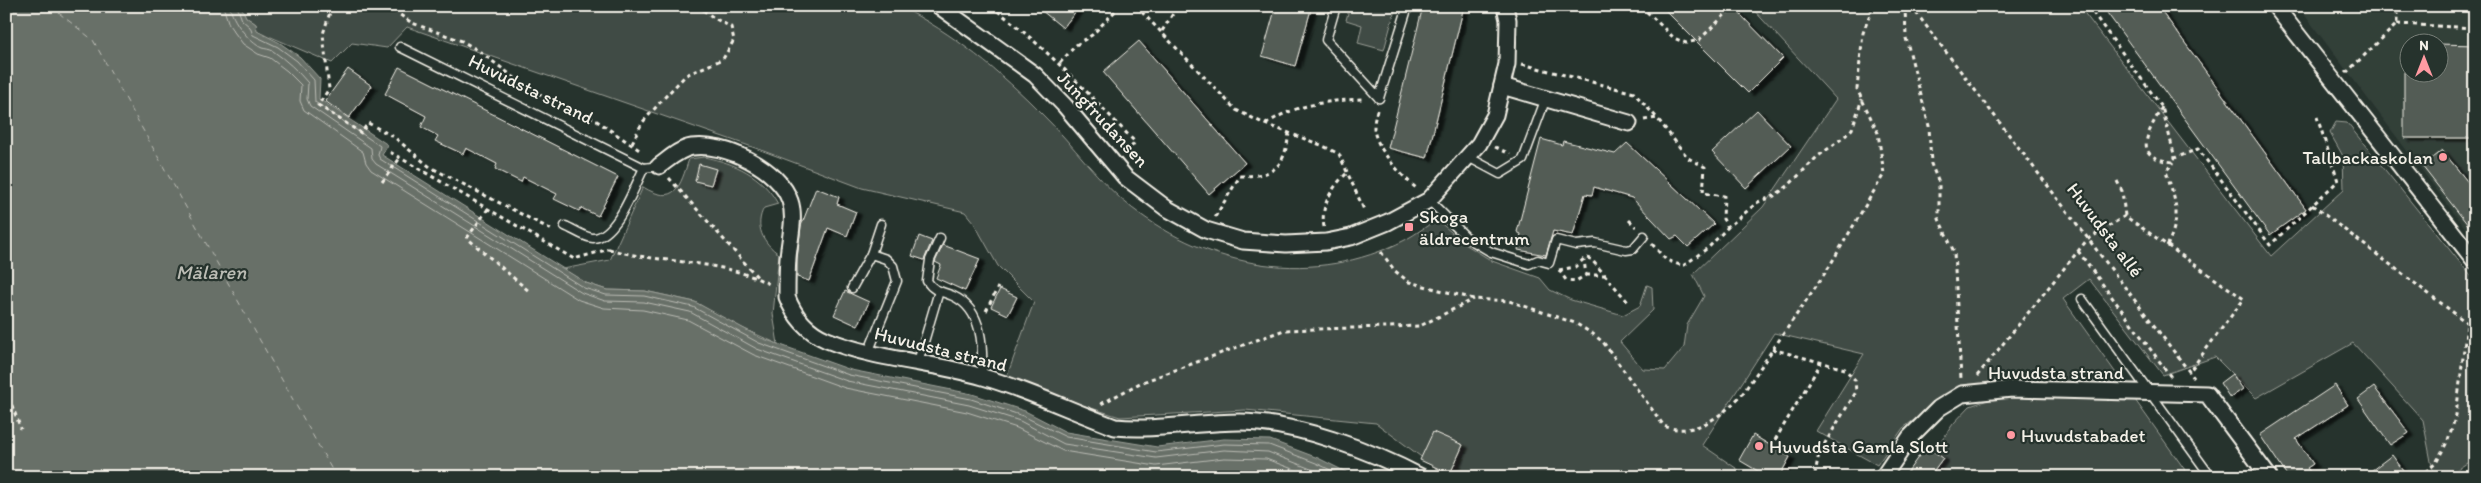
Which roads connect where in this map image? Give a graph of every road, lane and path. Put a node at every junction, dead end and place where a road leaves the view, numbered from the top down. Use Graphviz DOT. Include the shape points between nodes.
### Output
graph roads {
  1 [pos="332,6"];
  2 [pos="387,6"];
  3 [pos="698,6"];
  4 [pos="939,6"];
  5 [pos="991,6"];
  6 [pos="1120,6"];
  7 [pos="1136,6"];
  8 [pos="1178,6"];
  9 [pos="1336,6"];
  10 [pos="1408,6"];
  11 [pos="1505,6"];
  12 [pos="1641,6"];
  13 [pos="1734,6"];
  14 [pos="1873,6"];
  15 [pos="1906,6"];
  16 [pos="1911,6"];
  17 [pos="2088,6"];
  18 [pos="2274,6"];
  19 [pos="2397,6"];
  20 [pos="2397,24"];
  21 [pos="2475,28"];
  22 [pos="1162,31"];
  23 [pos="400,46"];
  24 [pos="1060,63"];
  25 [pos="1521,64"];
  26 [pos="2334,83"];
  27 [pos="1502,86"];
  28 [pos="1379,98"];
  29 [pos="1546,98"];
  30 [pos="1862,99"];
  31 [pos="2162,107"];
  32 [pos="2317,117"];
  33 [pos="1657,118"];
  34 [pos="1629,123"];
  35 [pos="1265,124"];
  36 [pos="1289,133"];
  37 [pos="390,152"];
  38 [pos="1468,157"];
  39 [pos="400,158"];
  40 [pos="1132,159"];
  41 [pos="2175,160"];
  42 [pos="651,167"];
  43 [pos="1347,173"];
  44 [pos="2117,180"];
  45 [pos="382,182"];
  46 [pos="1422,185"];
  47 [pos="1410,194"];
  48 [pos="1423,195"];
  49 [pos="2312,205"];
  50 [pos="488,209"];
  51 [pos="1365,212"];
  52 [pos="2125,216"];
  53 [pos="1222,220"];
  54 [pos="1629,220"];
  55 [pos="881,224"];
  56 [pos="1333,224"];
  57 [pos="1324,225"];
  58 [pos="565,226"];
  59 [pos="1315,226"];
  60 [pos="1728,227"];
  61 [pos="560,234"];
  62 [pos="602,236"];
  63 [pos="1644,236"];
  64 [pos="940,238"];
  65 [pos="2087,240"];
  66 [pos="1326,242"];
  67 [pos="1586,244"];
  68 [pos="2167,246"];
  69 [pos="593,248"];
  70 [pos="609,249"];
  71 [pos="1381,252"];
  72 [pos="2078,252"];
  73 [pos="871,254"];
  74 [pos="1585,259"];
  75 [pos="2475,261"];
  76 [pos="1549,263"];
  77 [pos="1558,269"];
  78 [pos="1586,275"];
  79 [pos="1607,276"];
  80 [pos="998,287"];
  81 [pos="852,288"];
  82 [pos="939,291"];
  83 [pos="530,292"];
  84 [pos="1474,298"];
  85 [pos="2082,298"];
  86 [pos="1628,302"];
  87 [pos="2467,324"];
  88 [pos="978,326"];
  89 [pos="2475,329"];
  90 [pos="1772,349"];
  91 [pos="868,353"];
  92 [pos="918,362"];
  93 [pos="1821,363"];
  94 [pos="2190,372"];
  95 [pos="982,377"];
  96 [pos="6,390"];
  97 [pos="2149,392"];
  98 [pos="1962,394"];
  99 [pos="2184,394"];
  100 [pos="2207,394"];
  101 [pos="1081,415"];
  102 [pos="21,429"];
  103 [pos="1774,440"];
  104 [pos="1421,477"];
  105 [pos="1817,477"];
  106 [pos="1883,477"];
  107 [pos="2211,477"];
  108 [pos="2269,477"];
  109 [pos="2419,477"];
  1 -- 61 [label="path" via="323,34 329,89 318,105 361,133 368,123 394,137 430,167"];
  2 -- 3 [label="path" via="412,23 479,50 532,91 594,119 632,143 642,123 686,75 723,59 734,40 731,27"];
  4 -- 66 [label="street, Jungfrudansen" via="1035,75 1126,176 1166,208 1206,230 1244,241"];
  5 -- 24 [label="path"];
  6 -- 24 [label="path"];
  7 -- 22 [label="path"];
  8 -- 22 [label="path"];
  9 -- 28 [label="lane" via="1326,40"];
  10 -- 28 [label="lane"];
  11 -- 27 [label="street, Jungfrudansen" via="1508,20 1507,64"];
  12 -- 13 [label="path" via="1674,38 1686,44 1699,40"];
  14 -- 30 [label="path" via="1859,56 1857,89"];
  15 -- 98 [label="path" via="1906,38 1929,126 1930,164 1939,183 1939,219 1954,252"];
  16 -- 65 [label="path, Huvudsta allé"];
  17 -- 31 [label="path"];
  18 -- 26 [label="street"];
  19 -- 20 [label="path"];
  20 -- 21 [label="path"];
  20 -- 26 [label="path"];
  22 -- 35 [label="path" via="1236,110"];
  23 -- 42 [label="lane, Huvudsta strand"];
  24 -- 40 [label="path" via="1135,142 1125,153"];
  25 -- 33 [label="path" via="1634,93"];
  26 -- 75 [label="street"];
  27 -- 29 [label="street"];
  27 -- 38 [label="street, Jungfrudansen" via="1495,115 1480,144"];
  28 -- 35 [label="path" via="1309,104"];
  28 -- 48 [label="path" via="1374,128 1394,168"];
  29 -- 34 [label="street"];
  29 -- 38 [label="lane" via="1523,160 1500,174"];
  30 -- 60 [label="path" via="1852,129 1844,137 1817,156 1788,186 1758,202"];
  30 -- 90 [label="path" via="1878,133 1884,174 1829,267"];
  31 -- 41 [label="path"];
  31 -- 41 [label="path" via="2145,144 2154,158"];
  32 -- 49 [label="path" via="2338,181"];
  33 -- 34 [label="path"];
  33 -- 60 [label="path" via="1688,158 1705,167 1704,192 1724,196 1723,219"];
  35 -- 36 [label="path"];
  36 -- 43 [label="path" via="1339,154"];
  36 -- 53 [label="path" via="1287,150 1278,166 1263,176 1240,176 1213,219"];
  37 -- 39 [label="path"];
  38 -- 48 [label="street, Jungfrudansen"];
  39 -- 45 [label="path"];
  39 -- 50 [label="path"];
  41 -- 49 [label="path" via="2198,150 2270,245"];
  41 -- 68 [label="path" via="2166,171 2176,204 2176,227"];
  42 -- 62 [label="lane, Huvudsta strand" via="614,227"];
  42 -- 70 [label="path" via="759,278 709,264 625,254"];
  42 -- 91 [label="street, Huvudsta strand" via="681,150 712,148 760,165 774,176 791,201 787,297 792,310 802,323 826,340"];
  43 -- 51 [label="path"];
  43 -- 57 [label="path" via="1328,196 1322,217"];
  44 -- 52 [label="path"];
  46 -- 48 [label="path"];
  47 -- 48 [label="path"];
  48 -- 66 [label="street, Jungfrudansen" via="1388,222 1351,237"];
  48 -- 76 [label="lane" via="1466,237 1491,252 1529,264 1538,260"];
  49 -- 87 [label="path"];
  50 -- 70 [label="path" via="574,259"];
  50 -- 83 [label="path" via="467,238"];
  52 -- 65 [label="path"];
  52 -- 68 [label="path"];
  54 -- 63 [label="path"];
  55 -- 73 [label="lane"];
  56 -- 57 [label="path"];
  57 -- 59 [label="path"];
  57 -- 66 [label="path"];
  58 -- 62 [label="lane" via="591,238"];
  60 -- 63 [label="path" via="1709,247 1683,266 1666,260"];
  62 -- 70 [label="path"];
  63 -- 67 [label="lane" via="1633,249 1626,250"];
  64 -- 82 [label="lane" via="927,273 932,289"];
  65 -- 72 [label="path"];
  65 -- 94 [label="path, Huvudsta allé"];
  67 -- 74 [label="path"];
  67 -- 76 [label="lane" via="1556,240"];
  68 -- 94 [label="path" via="2244,298"];
  69 -- 70 [label="path"];
  71 -- 84 [label="path" via="1395,272 1408,282"];
  72 -- 98 [label="path"];
  72 -- 99 [label="path"];
  73 -- 81 [label="lane"];
  73 -- 91 [label="lane" via="886,259 893,266 897,281"];
  74 -- 77 [label="path" via="1575,266"];
  74 -- 78 [label="path"];
  74 -- 79 [label="path" via="1591,259"];
  76 -- 77 [label="path"];
  77 -- 78 [label="path" via="1562,277 1570,281 1580,280"];
  78 -- 79 [label="path"];
  79 -- 86 [label="path"];
  80 -- 88 [label="path"];
  82 -- 88 [label="lane" via="955,297 967,307"];
  82 -- 92 [label="lane"];
  84 -- 90 [label="path" via="1509,301 1575,323 1593,334 1664,426 1675,431 1699,427 1729,409 1744,393"];
  84 -- 101 [label="path" via="1420,326 1284,330 1140,383"];
  85 -- 97 [label="lane"];
  87 -- 89 [label="path"];
  87 -- 109 [label="path" via="2456,415 2436,463"];
  88 -- 95 [label="lane" via="983,349"];
  90 -- 93 [label="path"];
  91 -- 92 [label="street, Huvudsta strand"];
  92 -- 95 [label="street, Huvudsta strand"];
  93 -- 103 [label="path"];
  93 -- 105 [label="path" via="1845,369 1855,380 1856,392 1819,453"];
  94 -- 100 [label="path, Huvudsta allé"];
  95 -- 101 [label="street, Huvudsta strand"];
  96 -- 102 [label="path"];
  97 -- 98 [label="street, Huvudsta strand" via="2012,389"];
  97 -- 99 [label="street, Huvudsta strand"];
  97 -- 107 [label="lane"];
  98 -- 106 [label="street, Huvudsta strand" via="1938,408 1910,437"];
  99 -- 100 [label="street, Huvudsta strand"];
  100 -- 108 [label="street"];
  101 -- 104 [label="street, Huvudsta strand" via="1115,427 1136,429 1241,422 1270,425 1339,442"];
}
